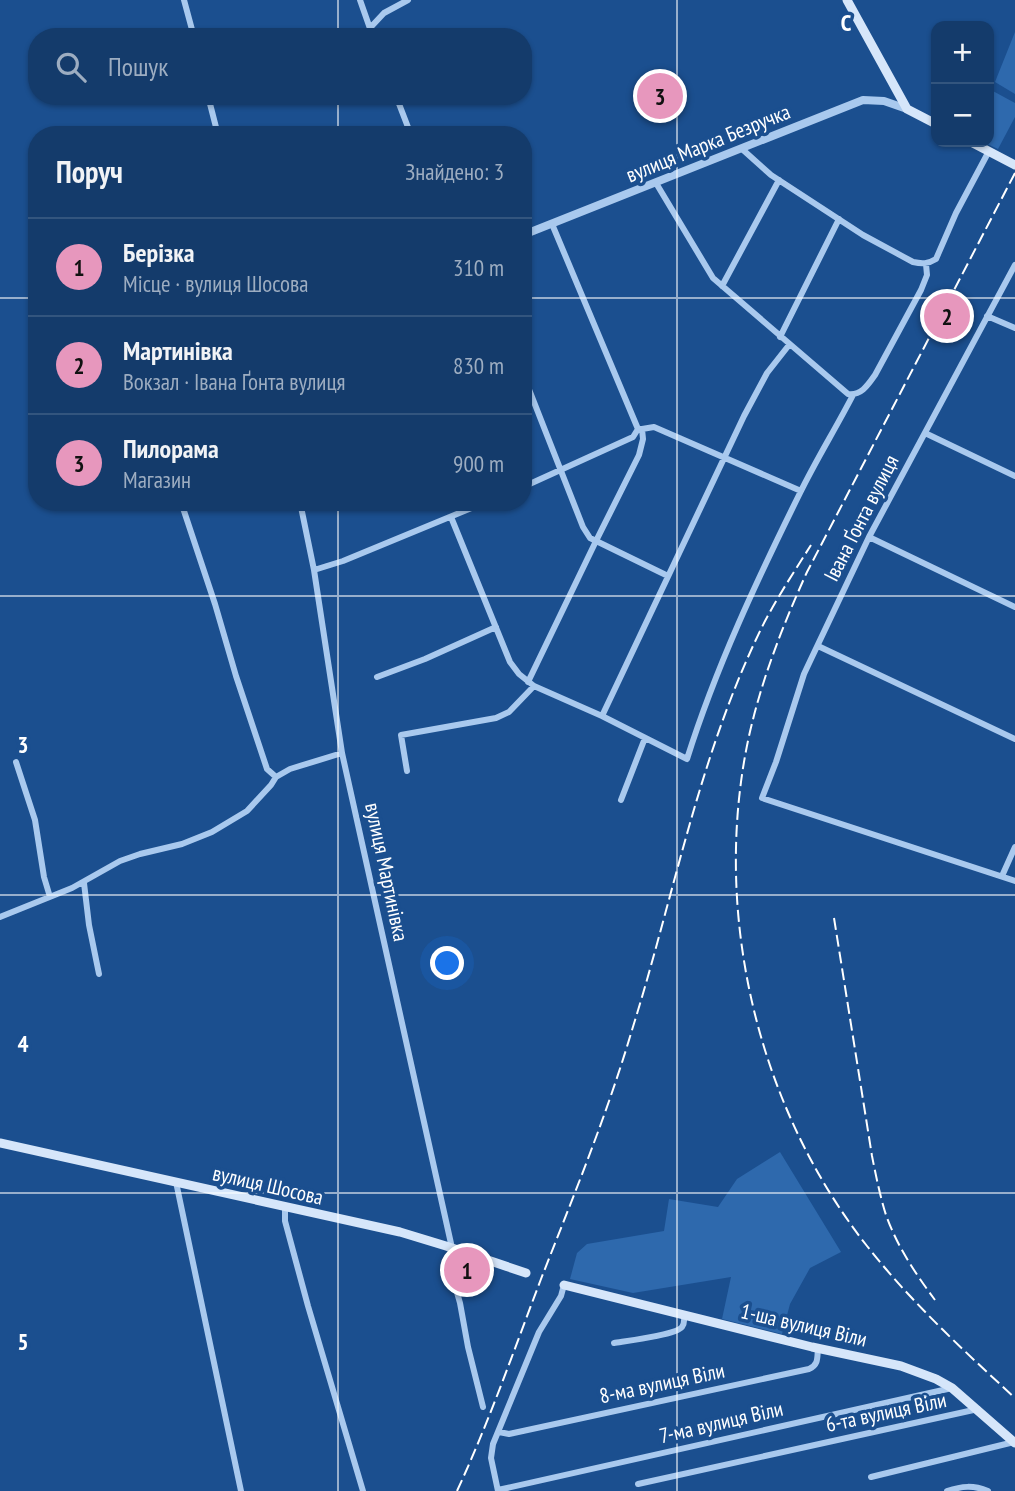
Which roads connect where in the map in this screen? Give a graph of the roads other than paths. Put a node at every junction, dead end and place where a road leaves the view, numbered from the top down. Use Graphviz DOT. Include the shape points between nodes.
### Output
graph roads {
  1 [pos="184,0"];
  2 [pos="360,0"];
  3 [pos="408,0"];
  4 [pos="847,0"];
  5 [pos="192,28"];
  6 [pos="370,28"];
  7 [pos="210,105"];
  8 [pos="399,105"];
  9 [pos="907,109"];
  10 [pos="931,121"];
  11 [pos="216,126"];
  12 [pos="408,126"];
  13 [pos="981,147"];
  14 [pos="742,149"];
  15 [pos="989,151"];
  16 [pos="1015,165"];
  17 [pos="779,180"];
  18 [pos="656,183"];
  19 [pos="839,219"];
  20 [pos="552,223"];
  21 [pos="532,231"];
  22 [pos="926,264"];
  23 [pos="1015,265"];
  24 [pos="722,286"];
  25 [pos="987,316"];
  26 [pos="1015,328"];
  27 [pos="780,337"];
  28 [pos="789,345"];
  29 [pos="853,395"];
  30 [pos="532,396"];
  31 [pos="640,429"];
  32 [pos="925,433"];
  33 [pos="724,457"];
  34 [pos="562,470"];
  35 [pos="1015,476"];
  36 [pos="532,483"];
  37 [pos="801,491"];
  38 [pos="184,511"];
  39 [pos="302,511"];
  40 [pos="465,511"];
  41 [pos="451,517"];
  42 [pos="869,537"];
  43 [pos="596,541"];
  44 [pos="314,570"];
  45 [pos="668,576"];
  46 [pos="1015,607"];
  47 [pos="496,627"];
  48 [pos="818,646"];
  49 [pos="377,677"];
  50 [pos="531,684"];
  51 [pos="602,716"];
  52 [pos="645,738"];
  53 [pos="1015,739"];
  54 [pos="342,753"];
  55 [pos="16,762"];
  56 [pos="407,771"];
  57 [pos="276,777"];
  58 [pos="621,800"];
  59 [pos="1015,847"];
  60 [pos="1002,876"];
  61 [pos="1015,881"];
  62 [pos="84,883"];
  63 [pos="50,897"];
  64 [pos="0,917"];
  65 [pos="99,974"];
  66 [pos="0,1143"];
  67 [pos="176,1182"];
  68 [pos="285,1206"];
  69 [pos="452,1248"];
  70 [pos="526,1273"];
  71 [pos="564,1285"];
  72 [pos="684,1316"];
  73 [pos="614,1343"];
  74 [pos="818,1348"];
  75 [pos="952,1388"];
  76 [pos="482,1407"];
  77 [pos="978,1409"];
  78 [pos="499,1432"];
  79 [pos="1015,1442"];
  80 [pos="871,1477"];
  81 [pos="638,1484"];
  82 [pos="241,1491"];
  83 [pos="363,1491"];
  84 [pos="498,1491"];
  85 [pos="947,1491"];
  86 [pos="988,1491"];
  1 -- 5 [label="street"];
  2 -- 6 [label="street"];
  3 -- 6 [label="street" via="384,13"];
  4 -- 9 [label="main road"];
  7 -- 11 [label="street"];
  8 -- 12 [label="street"];
  9 -- 10 [label="main road"];
  9 -- 14 [label="street, вулиця Марка Безручка" via="863,100"];
  13 -- 15 [label="main road"];
  14 -- 17 [label="street"];
  14 -- 18 [label="street, вулиця Марка Безручка"];
  15 -- 16 [label="main road"];
  15 -- 22 [label="street" via="936,259"];
  17 -- 19 [label="street"];
  17 -- 24 [label="street"];
  18 -- 20 [label="street, вулиця Марка Безручка"];
  18 -- 24 [label="street"];
  19 -- 22 [label="street" via="914,262"];
  19 -- 27 [label="street"];
  20 -- 21 [label="street, вулиця Марка Безручка"];
  20 -- 31 [label="street"];
  22 -- 29 [label="street" via="921,290 885,358 868,385"];
  23 -- 25 [label="street, Івана Ґонта вулиця"];
  24 -- 27 [label="street"];
  25 -- 26 [label="street"];
  25 -- 32 [label="street, Івана Ґонта вулиця"];
  27 -- 28 [label="street"];
  28 -- 29 [label="street"];
  28 -- 33 [label="street" via="767,373"];
  29 -- 37 [label="street"];
  30 -- 34 [label="street"];
  31 -- 33 [label="street" via="654,427"];
  31 -- 34 [label="street"];
  31 -- 43 [label="street" via="639,456"];
  32 -- 35 [label="street"];
  32 -- 42 [label="street, Івана Ґонта вулиця"];
  33 -- 37 [label="street"];
  33 -- 45 [label="street"];
  34 -- 36 [label="street"];
  34 -- 43 [label="street" via="583,527"];
  37 -- 52 [label="street" via="736,627 687,759"];
  38 -- 57 [label="street" via="267,769"];
  39 -- 44 [label="street, вулиця Мартинівка"];
  40 -- 41 [label="street"];
  41 -- 44 [label="street"];
  41 -- 47 [label="street"];
  42 -- 46 [label="street"];
  42 -- 48 [label="street, Івана Ґонта вулиця"];
  43 -- 45 [label="street"];
  43 -- 50 [label="street"];
  44 -- 54 [label="street, вулиця Мартинівка"];
  45 -- 51 [label="street"];
  47 -- 49 [label="street"];
  47 -- 50 [label="street" via="510,662"];
  48 -- 53 [label="street"];
  48 -- 60 [label="street, Івана Ґонта вулиця" via="762,798"];
  50 -- 51 [label="street"];
  50 -- 56 [label="street" via="509,712 496,718 401,736"];
  51 -- 52 [label="street"];
  52 -- 58 [label="street"];
  54 -- 57 [label="street"];
  54 -- 69 [label="street, вулиця Мартинівка"];
  55 -- 63 [label="street" via="35,820"];
  57 -- 62 [label="street" via="247,811 212,832 140,854"];
  59 -- 60 [label="street"];
  60 -- 61 [label="street"];
  62 -- 63 [label="street"];
  62 -- 65 [label="street"];
  63 -- 64 [label="street"];
  66 -- 67 [label="main road, вулиця Шосова"];
  67 -- 68 [label="main road, вулиця Шосова"];
  67 -- 82 [label="street"];
  68 -- 69 [label="main road, вулиця Шосова"];
  68 -- 83 [label="street" via="308,1307"];
  69 -- 70 [label="main road, вулиця Шосова"];
  69 -- 76 [label="street, вулиця Мартинівка" via="452,1275"];
  71 -- 72 [label="main road, 1-ша вулиця Віли"];
  71 -- 78 [label="street" via="539,1332"];
  72 -- 73 [label="street" via="682,1327 674,1333"];
  72 -- 74 [label="main road, 1-ша вулиця Віли"];
  74 -- 75 [label="main road, 1-ша вулиця Віли" via="901,1366"];
  74 -- 78 [label="street, 8-ма вулиця Віли" via="816,1366 809,1369 509,1434"];
  75 -- 77 [label="main road, 1-ша вулиця Віли"];
  75 -- 84 [label="street, 7-ма вулиця Віли"];
  77 -- 79 [label="main road, 1-ша вулиця Віли"];
  77 -- 81 [label="street, 6-та вулиця Віли"];
  78 -- 84 [label="street" via="491,1451"];
  79 -- 80 [label="street"];
  85 -- 86 [label="street" via="966,1486"];
}
